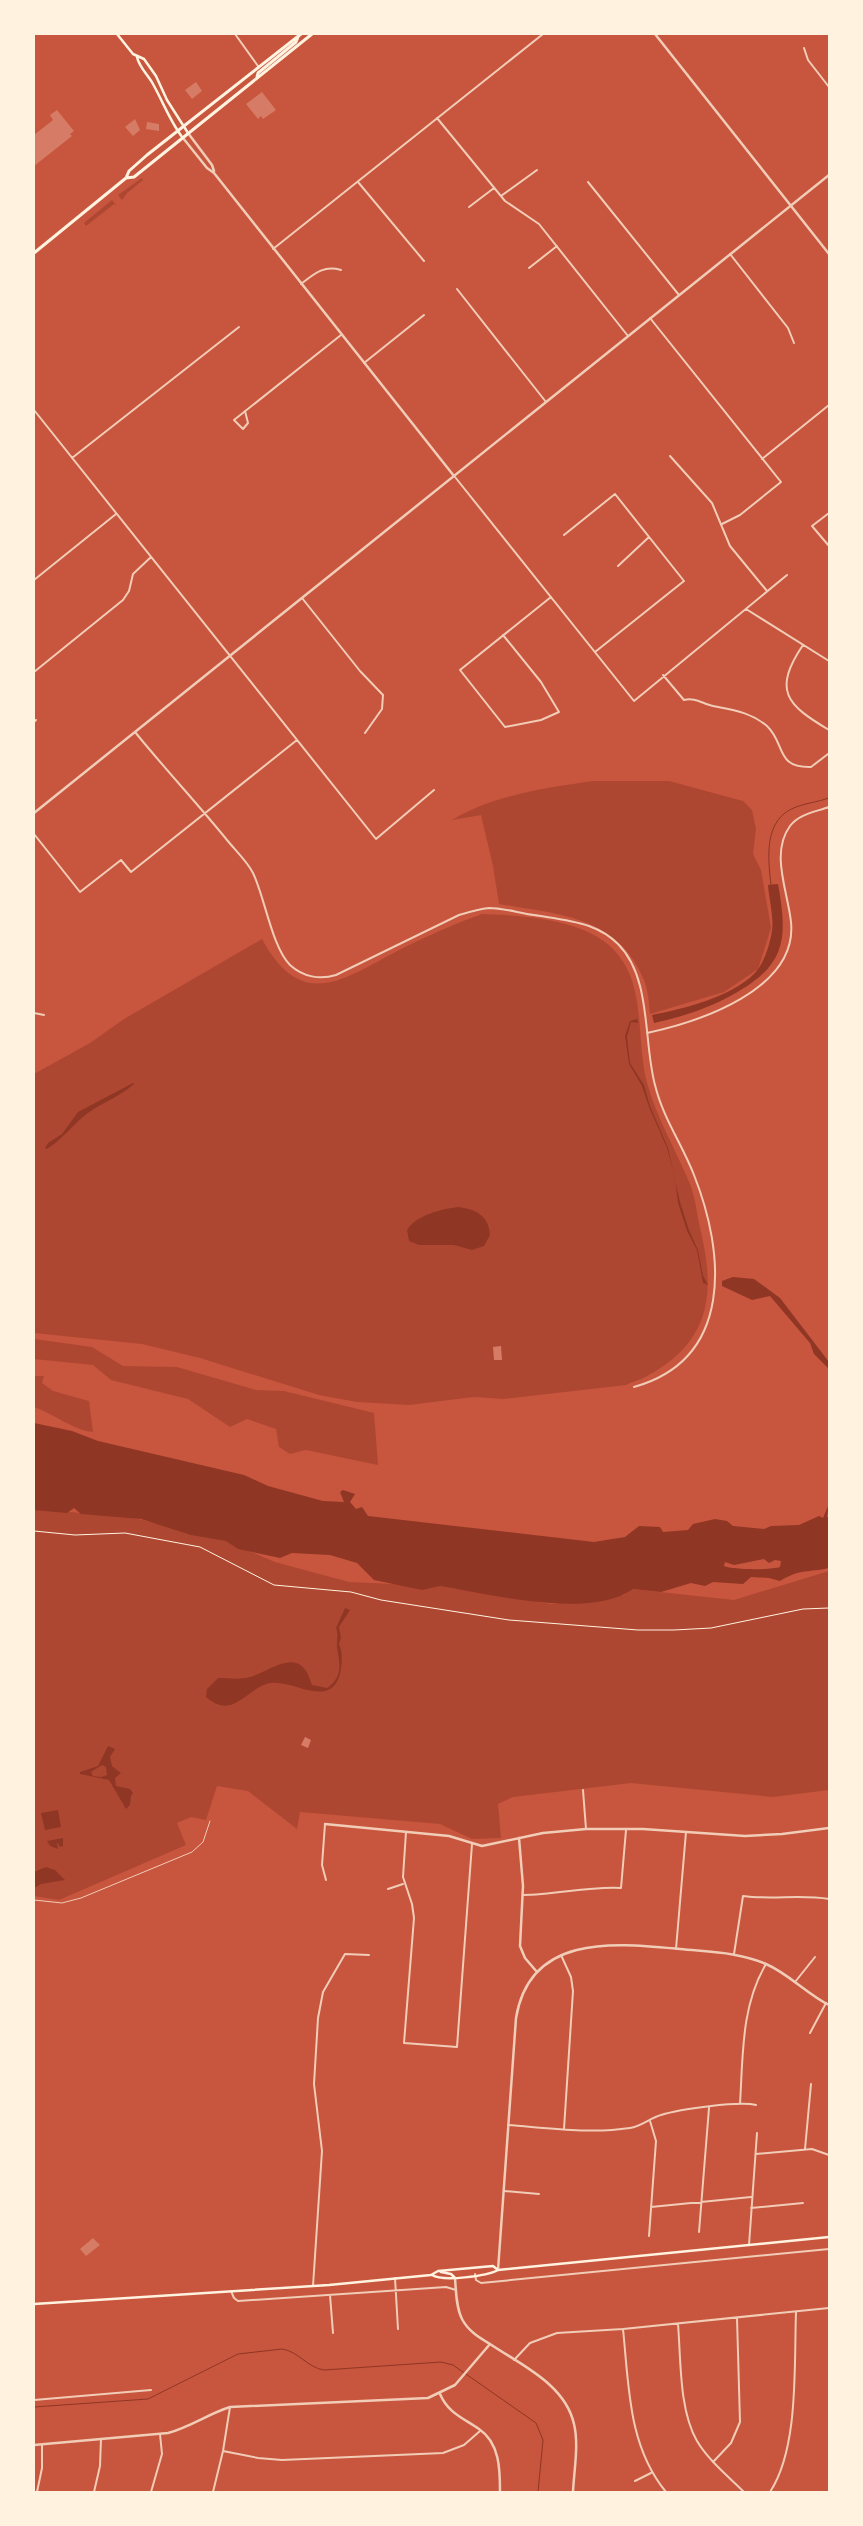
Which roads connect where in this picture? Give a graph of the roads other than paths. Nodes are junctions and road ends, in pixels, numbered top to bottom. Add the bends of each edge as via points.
1 (117, 34) edge
2 (235, 34) edge
3 (312, 34) edge
4 (543, 34) edge
5 (655, 34) edge
6 (300, 35) edge
7 (804, 48) dead end
8 (137, 57) junction
9 (259, 67) junction
10 (257, 78) junction
11 (829, 87) edge
12 (437, 118) junction
13 (184, 126) junction
14 (178, 131) junction
15 (188, 133) junction
16 (182, 137) junction
17 (537, 170) dead end
18 (214, 172) junction
19 (829, 174) edge
20 (126, 178) junction
21 (358, 182) junction
22 (588, 182) dead end
23 (494, 188) junction
24 (501, 196) junction
25 (790, 206) junction
26 (469, 207) dead end
27 (557, 246) junction
28 (273, 249) junction
29 (34, 253) edge
30 (730, 254) junction
31 (829, 254) edge
32 (424, 261) dead end
33 (529, 268) dead end
34 (340, 270) dead end
35 (301, 284) junction
36 (456, 289) dead end
37 (679, 295) junction
38 (424, 315) dead end
39 (650, 318) junction
40 (240, 327) dead end
41 (341, 335) junction
42 (628, 336) junction
43 (794, 343) dead end
44 (364, 363) junction
45 (546, 402) junction
46 (829, 404) edge
47 (34, 411) edge
48 (245, 411) junction
49 (670, 456) dead end
50 (72, 458) junction
51 (762, 459) junction
52 (454, 476) junction
53 (829, 513) edge
54 (116, 514) junction
55 (722, 524) junction
56 (564, 535) dead end
57 (649, 537) junction
58 (829, 546) edge
59 (151, 557) junction
60 (618, 566) dead end
61 (787, 575) dead end
62 (34, 580) edge
63 (767, 592) junction
64 (551, 597) junction
65 (302, 598) junction
66 (746, 609) junction
67 (503, 635) junction
68 (803, 645) junction
69 (595, 652) junction
70 (230, 656) junction
71 (829, 661) edge
72 (34, 672) edge
73 (663, 675) junction
74 (829, 730) edge
75 (135, 732) junction
76 (365, 732) dead end
77 (297, 740) junction
78 (828, 754) dead end
79 (434, 790) dead end
80 (829, 807) edge
81 (34, 813) edge
82 (205, 813) junction
83 (34, 834) edge
84 (34, 1013) edge
85 (44, 1015) dead end
86 (647, 1033) junction
87 (634, 1387) dead end
88 (583, 1790) dead end
89 (210, 1821) dead end
90 (325, 1824) joint
91 (626, 1828) junction
92 (829, 1828) edge
93 (586, 1829) junction
94 (406, 1831) junction
95 (686, 1832) junction
96 (519, 1838) junction
97 (472, 1844) junction
98 (326, 1880) dead end
99 (403, 1884) junction
100 (388, 1889) dead end
101 (523, 1895) junction
102 (829, 1899) edge
103 (34, 1900) edge
104 (676, 1949) junction
105 (734, 1954) junction
106 (369, 1955) dead end
107 (561, 1955) junction
108 (815, 1957) dead end
109 (766, 1964) junction
110 (537, 1972) junction
111 (795, 1982) junction
112 (826, 2004) junction
113 (829, 2005) edge
114 (810, 2033) dead end
115 (811, 2084) dead end
116 (740, 2104) junction
117 (756, 2105) dead end
118 (709, 2108) junction
119 (650, 2121) junction
120 (508, 2125) junction
121 (564, 2129) junction
122 (757, 2133) dead end
123 (805, 2149) junction
124 (756, 2154) junction
125 (829, 2155) edge
126 (504, 2191) junction
127 (539, 2194) dead end
128 (752, 2197) junction
129 (702, 2202) junction
130 (803, 2203) dead end
131 (651, 2207) junction
132 (751, 2208) junction
133 (700, 2232) dead end
134 (649, 2236) dead end
135 (829, 2237) edge
136 (749, 2244) junction
137 (829, 2249) edge
138 (498, 2270) junction
139 (440, 2271) junction
140 (475, 2274) junction
141 (432, 2275) junction
142 (395, 2278) junction
143 (455, 2278) junction
144 (313, 2286) junction
145 (396, 2290) junction
146 (456, 2290) junction
147 (231, 2291) junction
148 (330, 2295) junction
149 (34, 2304) edge
150 (829, 2308) edge
151 (796, 2312) junction
152 (737, 2318) junction
153 (678, 2324) junction
154 (398, 2329) dead end
155 (623, 2330) junction
156 (332, 2333) dead end
157 (490, 2344) junction
158 (514, 2360) junction
159 (151, 2390) dead end
160 (440, 2394) junction
161 (34, 2400) edge
162 (230, 2407) junction
163 (481, 2430) junction
164 (160, 2434) junction
165 (101, 2439) junction
166 (42, 2444) junction
167 (34, 2445) edge
168 (223, 2451) junction
169 (713, 2462) junction
170 (652, 2473) junction
171 (635, 2481) dead end
172 (36, 2492) edge
173 (94, 2492) edge
174 (151, 2492) edge
175 (213, 2492) edge
176 (500, 2492) edge
177 (573, 2492) edge
178 (666, 2492) edge
179 (744, 2492) edge
180 (770, 2492) edge

1 - 8 main road
2 - 9 street
3 - 10 main road
4 - 12 street
5 - 25 street
6 - 9 main road
6 - 10 main road via 296,42 258,73
7 - 11 street via 808,60
8 - 13 main road via 144,59 156,76
8 - 14 main road
9 - 13 main road
10 - 15 main road
12 - 21 street
12 - 23 street
13 - 14 main road
13 - 15 main road
14 - 16 main road
14 - 20 main road via 129,170
15 - 16 main road
15 - 18 street
16 - 18 street
16 - 20 main road via 134,177
17 - 24 street
18 - 28 street
19 - 25 street
20 - 29 main road
21 - 28 street
21 - 32 street
22 - 37 street
23 - 24 street
23 - 26 street
24 - 27 street via 510,206 536,222
25 - 30 street
25 - 31 street
27 - 33 street
27 - 42 street
28 - 35 street
30 - 37 street
30 - 43 street via 788,328
34 - 35 street via 321,270
35 - 41 street
36 - 45 street
37 - 39 street
38 - 44 street
39 - 42 street
39 - 51 street
40 - 50 street
41 - 44 street
41 - 48 street
42 - 45 street
44 - 52 street
45 - 52 street
46 - 51 street
47 - 50 street
48 - 48 street via 248,423 243,429 234,420
49 - 55 street via 707,496
50 - 54 street
51 - 55 street via 781,482 740,515
52 - 64 street
52 - 65 street
53 - 58 street via 812,526
54 - 59 street
54 - 62 street
55 - 63 street via 730,546
56 - 57 street via 615,494
57 - 60 street
57 - 69 street via 684,581
59 - 70 street
59 - 72 street via 133,574 123,600
61 - 63 street
63 - 66 street
64 - 67 street
64 - 69 street
65 - 70 street
65 - 76 street via 383,695 382,709
66 - 68 street
66 - 73 street
67 - 67 street via 460,670 505,727 541,720 559,712 541,682
68 - 71 street
68 - 74 street via 789,668 786,678 788,692 798,710
69 - 73 street via 634,701
70 - 75 street
70 - 77 street
73 - 78 street via 684,700 690,698 713,706 734,708 765,725 775,736 782,756 789,762 811,767
75 - 81 street
75 - 82 street
77 - 79 street via 376,839
77 - 82 street
80 - 86 street via 794,820 784,835 780,854 791,928 786,950 775,971 755,992 735,1003 672,1028
82 - 83 street via 131,872 121,860 80,892
82 - 86 street via 253,872 280,950 288,964 302,973 317,978 331,976 459,915 480,909 509,910 583,924 618,944 638,979
84 - 85 street
86 - 87 street via 652,1074 661,1104 701,1193 717,1280 711,1314 692,1349 663,1376
88 - 93 street
89 - 103 lane via 203,1842 192,1852 82,1898 62,1903
90 - 94 street
90 - 98 street via 322,1865
91 - 93 street
91 - 95 street
91 - 101 street via 621,1888
92 - 95 street via 756,1836
93 - 96 street
94 - 97 street via 449,1836
94 - 99 street
95 - 104 street
96 - 97 street via 487,1845
96 - 101 street
97 - 99 street via 456,2047 404,2043 414,1918
99 - 100 street
101 - 110 street via 520,1946
102 - 105 street via 743,1896
104 - 105 street
104 - 107 street via 604,1945
105 - 109 street
106 - 144 street via 345,1954 323,1992 318,2018 314,2084 322,2151
107 - 110 street
107 - 121 street via 571,1977 573,1991
108 - 111 street
109 - 111 street
109 - 116 street via 756,1982 747,2013
110 - 120 street via 526,1986 517,2010
111 - 112 street
112 - 113 street
112 - 114 street
115 - 123 street
116 - 117 street
116 - 118 street
118 - 119 street via 665,2114
118 - 129 street
119 - 121 street via 616,2130
119 - 131 street via 656,2141
120 - 121 street
120 - 126 street
122 - 124 street
123 - 124 street
123 - 125 street via 816,2149
124 - 128 street
126 - 127 street
126 - 138 street
128 - 129 street
128 - 132 street
129 - 131 street
129 - 133 street
130 - 132 street
131 - 134 street
132 - 136 street
135 - 136 main road
136 - 138 main road
137 - 140 street via 481,2283
138 - 139 main road via 493,2266
138 - 140 main road
139 - 141 main road
139 - 143 main road
140 - 143 main road
141 - 142 main road
141 - 143 main road via 437,2279
142 - 144 main road
142 - 145 street
143 - 146 street
144 - 147 main road
145 - 146 street via 446,2287
145 - 148 street
145 - 154 street
146 - 157 street via 462,2320
147 - 148 street via 238,2301
147 - 149 main road
148 - 156 street
150 - 151 street
151 - 152 street
151 - 180 street via 788,2448 782,2471
152 - 153 street
152 - 169 street via 740,2422 731,2443
153 - 155 street
153 - 169 street via 688,2418 697,2441
155 - 158 street via 546,2336 530,2343
155 - 170 street via 634,2424 642,2455
157 - 158 street
157 - 160 street via 467,2373
158 - 177 street via 555,2389 569,2409 576,2439
159 - 161 street
160 - 162 street via 420,2399
160 - 163 street via 452,2412
162 - 164 street via 187,2427
162 - 168 street
163 - 168 street via 464,2445 443,2453 282,2460
163 - 176 street via 498,2457
164 - 165 street
164 - 174 street via 162,2454
165 - 166 street
165 - 173 street via 100,2466
166 - 167 street
166 - 172 street via 42,2468
168 - 175 street
169 - 179 street
170 - 171 street
170 - 178 street

